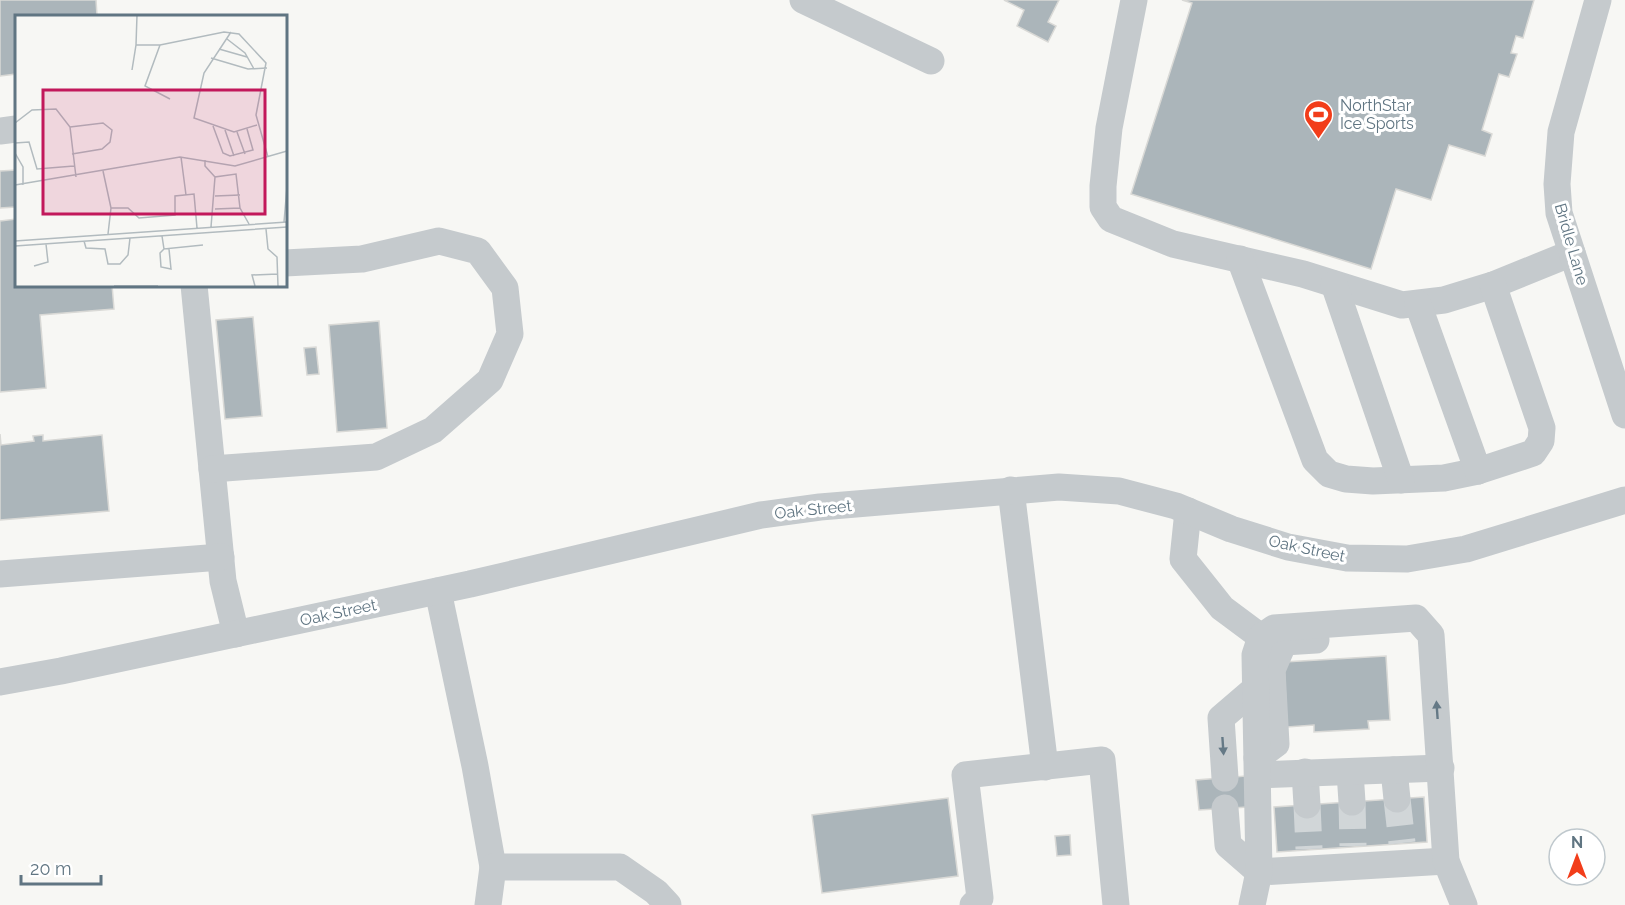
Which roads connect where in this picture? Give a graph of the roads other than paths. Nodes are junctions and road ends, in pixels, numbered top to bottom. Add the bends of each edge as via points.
1 (803, 0) edge
2 (1134, 0) edge
3 (1598, 0) edge
4 (931, 61) dead end
5 (15, 129) edge
6 (0, 131) edge
7 (1572, 253) junction
8 (1240, 259) junction
9 (286, 263) edge
10 (1334, 284) junction
11 (1493, 285) junction
12 (194, 286) edge
13 (1418, 304) junction
14 (1625, 415) edge
15 (212, 469) junction
16 (1478, 471) junction
17 (1401, 480) junction
18 (1011, 490) junction
19 (1625, 500) edge
20 (1188, 511) junction
21 (220, 557) junction
22 (0, 574) edge
23 (438, 591) junction
24 (1416, 618) junction
25 (236, 634) junction
26 (1261, 637) junction
27 (0, 682) edge
28 (1256, 688) junction
29 (1258, 766) junction
30 (1045, 767) junction
31 (1441, 768) junction
32 (1395, 770) junction
33 (1350, 771) junction
34 (1305, 772) junction
35 (1225, 778) dead end
36 (1397, 799) tunnel mouth
37 (1352, 802) tunnel mouth
38 (1307, 805) tunnel mouth
39 (1225, 808) dead end
40 (1446, 861) junction
41 (493, 867) junction
42 (1259, 872) junction
43 (488, 905) edge
44 (669, 905) edge
45 (973, 905) edge
46 (1116, 905) edge
47 (1252, 905) edge
48 (1464, 905) edge

1 - 4 street
2 - 8 street via 1109,128 1103,207 1111,219 1173,244
3 - 7 street, Bridle Lane via 1561,132 1559,213
5 - 6 street
7 - 11 street
7 - 14 street, Bridle Lane
8 - 10 street
8 - 17 street via 1315,460 1329,474 1346,479
9 - 15 street via 362,258 439,241 478,251 505,288 510,334 490,380 433,429 376,457
10 - 13 street via 1402,306
10 - 17 street
11 - 13 street
11 - 16 street via 1542,428 1541,441 1533,453
12 - 15 street
13 - 16 street
15 - 21 street
16 - 17 street via 1444,478
18 - 20 street, Oak Street via 1059,487 1119,491
18 - 23 street, Oak Street via 761,514
18 - 30 street
19 - 20 street, Oak Street via 1466,549 1407,559 1347,558 1288,547
20 - 26 street via 1183,559 1222,608
21 - 22 street
21 - 25 street
23 - 25 street, Oak Street
23 - 41 street
24 - 26 street via 1274,628
24 - 29 street via 1394,636 1284,642 1272,670 1276,744
31 -> 24 street via 1431,635
25 - 27 street, Oak Street
26 - 28 street via 1255,655
28 - 29 street
28 -> 35 street via 1221,718
29 - 34 street
29 - 42 street
30 - 45 street via 964,776 980,898
30 - 46 street via 1102,760
31 - 32 street
31 - 40 street
32 - 33 street
32 - 36 street
33 - 34 street
33 - 37 street
34 - 38 street
39 - 42 street via 1228,846
40 - 42 street via 1403,854 1309,859
40 - 48 street
41 - 43 street
41 - 44 street via 621,867
42 - 47 street

